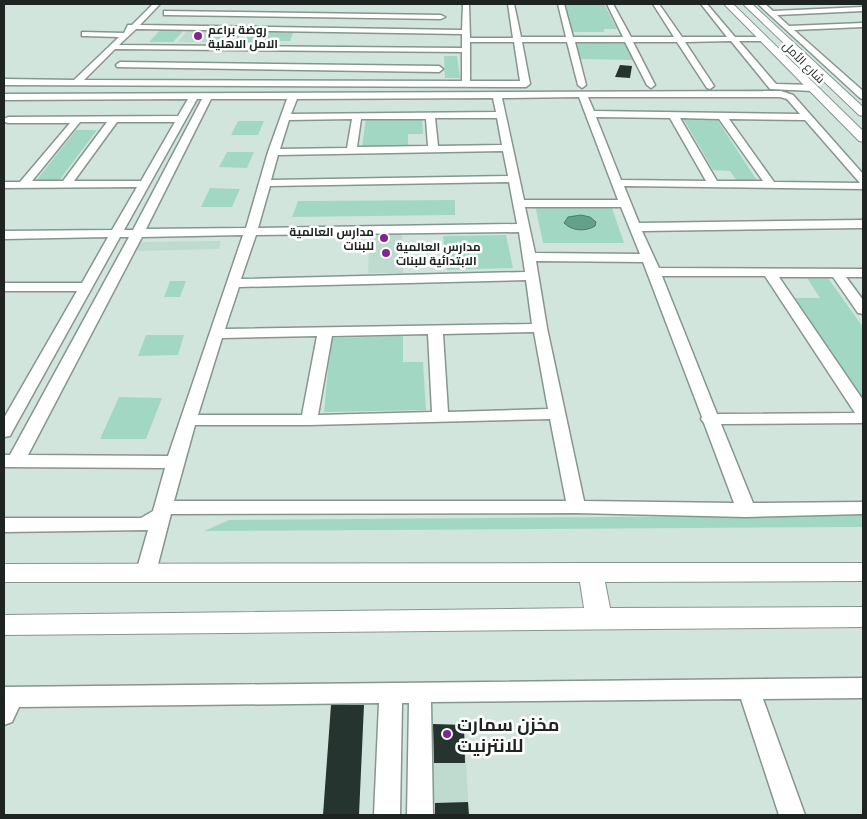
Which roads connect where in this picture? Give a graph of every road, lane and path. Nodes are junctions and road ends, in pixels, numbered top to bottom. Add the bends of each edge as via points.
1 (157, 4) edge
2 (176, 4) edge
3 (313, 4) edge
4 (466, 4) edge
5 (511, 4) edge
6 (561, 4) edge
7 (610, 4) edge
8 (656, 4) edge
9 (704, 4) edge
10 (728, 4) edge
11 (747, 4) edge
12 (761, 4) edge
13 (801, 4) edge
14 (845, 4) edge
15 (860, 10) edge
16 (813, 11) junction
17 (167, 13) junction
18 (771, 13) junction
19 (308, 15) junction
20 (131, 27) junction
21 (863, 27) edge
22 (790, 29) junction
23 (441, 31) junction
24 (85, 34) dead end
25 (126, 35) junction
26 (466, 36) junction
27 (145, 37) junction
28 (570, 39) junction
29 (628, 39) junction
30 (679, 39) junction
31 (732, 39) junction
32 (763, 39) junction
33 (518, 40) junction
34 (110, 47) junction
35 (292, 48) junction
36 (440, 50) junction
37 (466, 50) junction
38 (120, 65) junction
39 (439, 69) junction
40 (22, 76) dead end
41 (4, 82) edge
42 (14, 82) junction
43 (276, 82) junction
44 (76, 83) junction
45 (104, 83) junction
46 (439, 83) junction
47 (466, 83) junction
48 (602, 85) dead end
49 (651, 85) junction
50 (710, 86) junction
51 (772, 86) junction
52 (582, 87) junction
53 (811, 87) junction
54 (497, 95) junction
55 (201, 96) junction
56 (292, 96) junction
57 (863, 96) edge
58 (4, 97) edge
59 (31, 97) junction
60 (64, 97) junction
61 (863, 113) edge
62 (590, 114) junction
63 (356, 115) junction
64 (430, 115) junction
65 (501, 115) junction
66 (674, 116) junction
67 (722, 116) junction
68 (284, 117) junction
69 (806, 117) junction
70 (78, 119) junction
71 (114, 119) junction
72 (182, 119) junction
73 (6, 122) edge
74 (858, 127) edge
75 (863, 138) edge
76 (509, 148) junction
77 (433, 149) junction
78 (352, 150) junction
79 (273, 152) junction
80 (514, 179) junction
81 (863, 180) edge
82 (264, 183) junction
83 (619, 183) junction
84 (145, 184) junction
85 (4, 185) edge
86 (24, 185) junction
87 (66, 185) junction
88 (714, 185) junction
89 (772, 186) junction
90 (863, 186) edge
91 (518, 203) junction
92 (625, 204) junction
93 (523, 224) junction
94 (863, 224) edge
95 (4, 227) edge
96 (252, 229) junction
97 (137, 230) junction
98 (118, 231) junction
99 (638, 232) junction
100 (863, 232) edge
101 (4, 235) edge
102 (529, 257) junction
103 (647, 258) junction
104 (654, 272) junction
105 (769, 272) junction
106 (837, 273) junction
107 (863, 273) edge
108 (532, 276) junction
109 (234, 283) junction
110 (4, 287) edge
111 (86, 287) junction
112 (863, 310) edge
113 (540, 328) junction
114 (435, 330) junction
115 (324, 333) junction
116 (216, 334) junction
117 (863, 412) edge
118 (557, 414) junction
119 (440, 417) junction
120 (863, 418) edge
121 (710, 419) junction
122 (190, 420) junction
123 (309, 420) junction
124 (6, 425) edge
125 (10, 461) edge
126 (175, 462) junction
127 (576, 507) junction
128 (863, 508) edge
129 (746, 510) junction
130 (163, 511) junction
131 (4, 525) edge
132 (146, 572) junction
133 (592, 572) junction
134 (863, 572) edge
135 (4, 573) edge
136 (863, 617) edge
137 (599, 618) junction
138 (4, 625) edge
139 (863, 688) edge
140 (749, 690) junction
141 (391, 693) junction
142 (420, 693) junction
143 (6, 703) edge
144 (387, 815) edge
145 (420, 815) edge
146 (792, 815) edge

1 - 20 street
2 - 17 street
3 - 19 street
4 - 26 street
5 - 33 street
6 - 28 street
7 - 29 street
8 - 30 street
9 - 31 street
10 - 32 main road, شارع الأمل
11 - 61 main road, شارع الأمل
12 - 18 street
13 - 16 street
14 - 15 street
15 - 16 street
16 - 18 street
17 - 19 street
17 - 27 street
18 - 22 street
19 - 23 street via 441,13
19 - 35 street
20 - 25 street
20 - 27 street
21 - 22 street
22 - 57 street
23 - 26 street
23 - 35 street
23 - 36 street
24 - 25 street
25 - 34 street
26 - 33 street
26 - 37 street
27 - 34 street
27 - 35 street
27 - 35 street
27 - 38 street
28 - 29 street
28 - 33 street
28 - 52 street
29 - 30 street
29 - 49 street
30 - 31 street
30 - 50 street
31 - 32 street
31 - 51 street
32 - 53 main road, شارع الأمل
33 - 47 street via 530,84
34 - 44 street
35 - 36 street
35 - 38 street
35 - 39 street
35 - 43 street
36 - 37 street
36 - 39 street
37 - 47 street
38 - 45 street
39 - 46 street
40 - 42 street
41 - 42 street
42 - 44 street
43 - 45 street
43 - 46 street
44 - 45 street
44 - 60 street
46 - 47 street
48 - 49 street
49 - 50 street
50 - 51 street
51 - 53 street
52 - 54 street
52 - 62 street
52 - 69 street via 781,94 790,97
53 - 74 main road, شارع الأمل
54 - 56 street
54 - 65 street
55 - 56 street
55 - 60 street
55 - 72 street
55 - 97 street via 185,144
56 - 68 street
58 - 59 street
59 - 60 street
59 - 73 street
62 - 66 street
62 - 83 street
63 - 64 street
63 - 68 street
63 - 78 street
64 - 65 street
64 - 77 street
65 - 76 street
66 - 67 street
66 - 88 street
67 - 69 street
67 - 89 street
68 - 79 street
69 - 81 street
70 - 71 street
70 - 73 street
70 - 86 street
71 - 72 street
71 - 87 street
72 - 84 street
74 - 75 main road, شارع الأمل
76 - 77 street
76 - 80 street
77 - 78 street
78 - 79 street
79 - 82 street
80 - 82 street
80 - 91 street
82 - 96 street
83 - 88 street
83 - 92 street
84 - 87 street
84 - 98 street
85 - 86 street
86 - 87 street
88 - 89 street
89 - 90 street
91 - 92 street
91 - 93 street
92 - 99 street
93 - 96 street
93 - 102 street
94 - 99 street
95 - 98 street
96 - 97 street
96 - 109 street
97 - 98 street
97 - 125 street
98 - 101 street
98 - 111 street
99 - 100 street
99 - 103 street
102 - 103 street
102 - 108 street
103 - 104 street
104 - 105 street
104 - 121 street
105 - 106 street
105 - 117 street
106 - 107 street
106 - 112 street
108 - 109 street
108 - 113 street
109 - 116 street
110 - 111 street
111 - 124 street
113 - 114 street
113 - 118 street
114 - 115 street
114 - 119 street
115 - 116 street
115 - 123 street
116 - 122 street
118 - 119 street
118 - 127 street
119 - 123 street
120 - 121 street
121 - 129 street
122 - 123 street
122 - 126 street
125 - 126 street
126 - 130 street
127 - 129 street
127 - 130 street
128 - 129 street
130 - 131 street via 157,519 143,525
130 - 132 street
132 - 133 main road
132 - 135 main road
133 - 134 main road
133 - 137 main road
136 - 137 main road
137 - 138 main road
139 - 140 street
140 - 142 street
140 - 146 street
141 - 142 street
141 - 143 street
141 - 144 street
142 - 145 street

